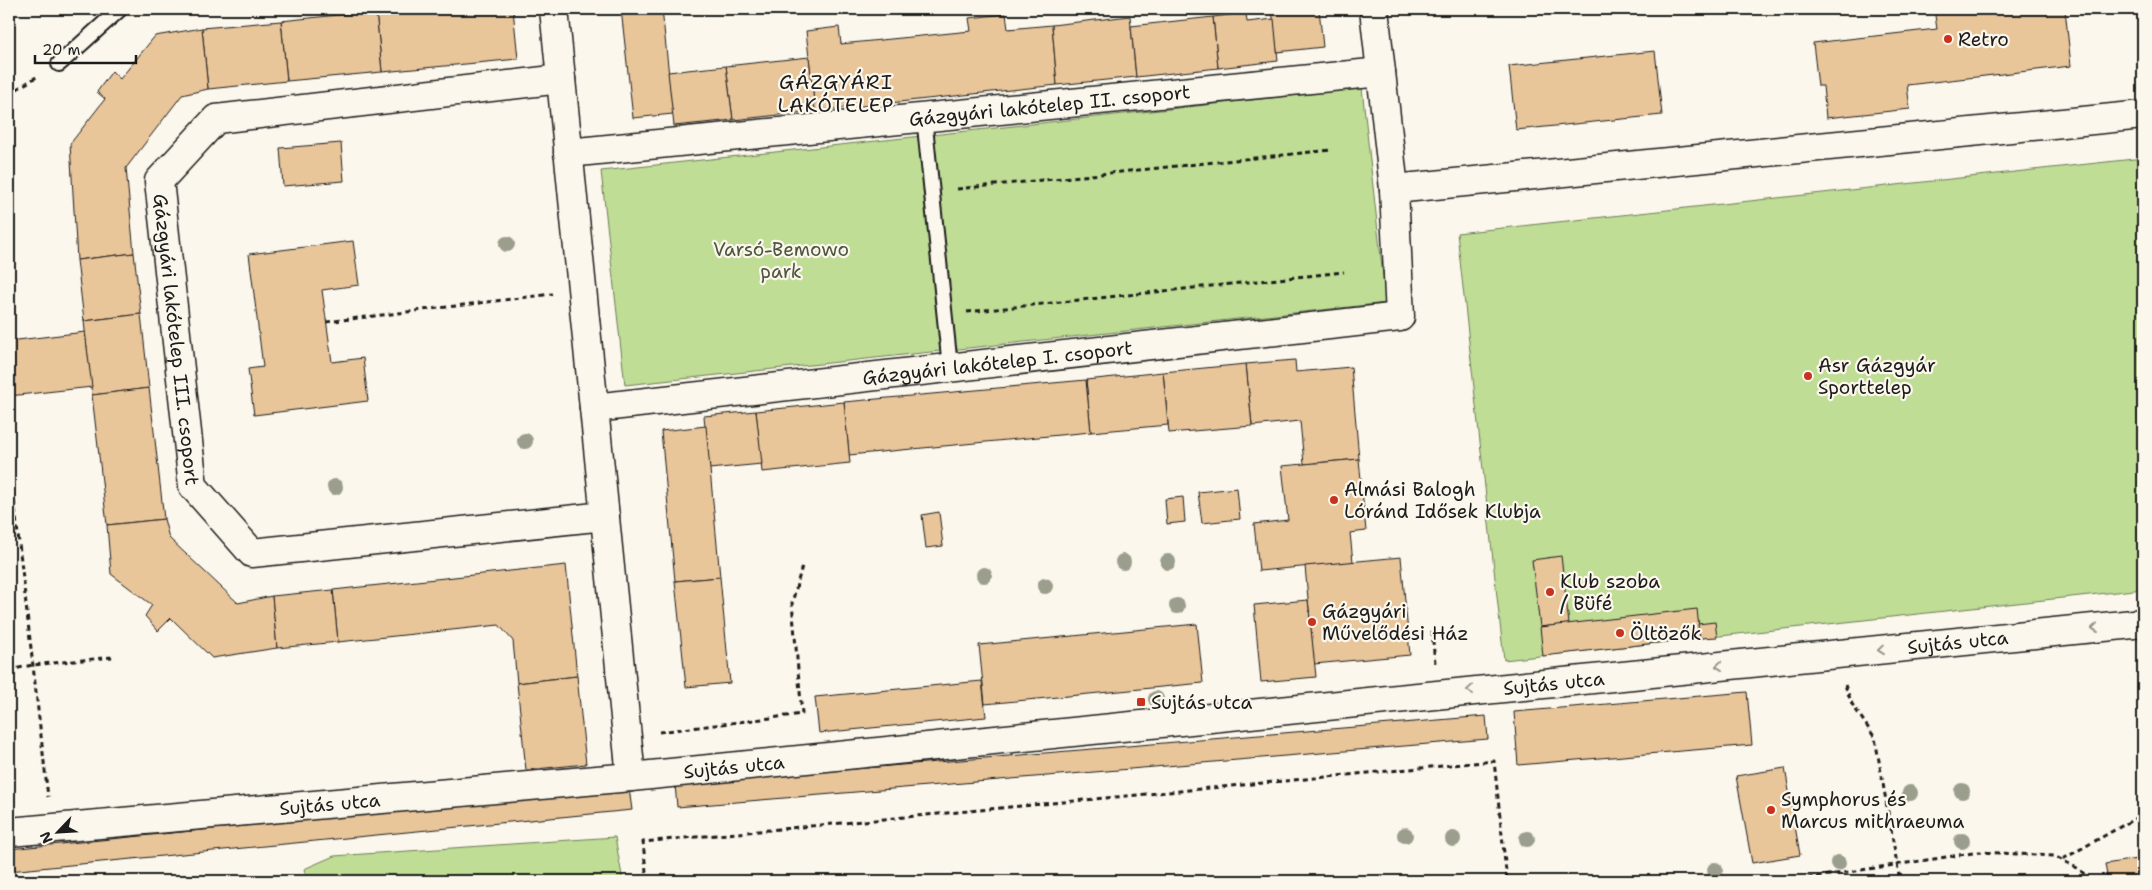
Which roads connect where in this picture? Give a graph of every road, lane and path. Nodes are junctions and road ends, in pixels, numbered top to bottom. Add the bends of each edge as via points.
1 (120, 9) edge
2 (554, 9) edge
3 (1374, 9) edge
4 (59, 64) joint
5 (1381, 72) junction
6 (561, 79) junction
7 (9, 94) edge
8 (2143, 115) edge
9 (924, 118) junction
10 (1331, 150) dead end
11 (568, 153) junction
12 (1394, 189) junction
13 (931, 191) junction
14 (1344, 272) dead end
15 (582, 290) junction
16 (944, 314) junction
17 (326, 322) dead end
18 (950, 367) junction
19 (594, 408) junction
20 (9, 456) edge
21 (605, 516) junction
22 (802, 566) dead end
23 (2143, 623) edge
24 (113, 657) dead end
25 (33, 665) junction
26 (9, 670) edge
27 (1842, 678) dead end
28 (626, 735) junction
29 (631, 777) junction
30 (2143, 814) edge
31 (51, 828) junction
32 (9, 832) edge
33 (2062, 859) junction
34 (1897, 865) junction
35 (647, 881) edge
36 (1506, 881) edge
37 (1790, 881) edge
38 (1900, 881) edge
39 (2091, 881) edge

1 - 4 lane
2 - 6 street
3 - 5 street
4 - 7 path
5 - 9 street, Gázgyári lakótelep II. csoport
5 - 12 street
6 - 11 street
6 - 21 street, Gázgyári lakótelep III. csoport via 216,119 160,180 193,486 252,553
8 - 12 street
9 - 11 street, Gázgyári lakótelep II. csoport
9 - 13 lane
10 - 13 path
11 - 15 street
12 - 18 street, Gázgyári lakótelep I. csoport via 1400,317
13 - 16 lane
14 - 16 path
15 - 17 path
15 - 19 street
16 - 18 lane
18 - 19 street, Gázgyári lakótelep I. csoport
19 - 21 street
20 - 25 path
21 - 28 street
22 - 28 path via 792,603 802,714
23 -> 29 street, Sujtás utca
24 - 25 path
25 - 26 path
25 - 31 path
27 - 34 path via 1852,704 1874,738
28 - 29 street
29 - 31 street, Sujtás utca
30 - 33 path
31 - 32 street, Sujtás utca
33 - 34 path via 2044,854 1979,852
33 - 39 path
34 - 37 path
34 - 38 path
35 - 36 path via 642,842 1494,761

